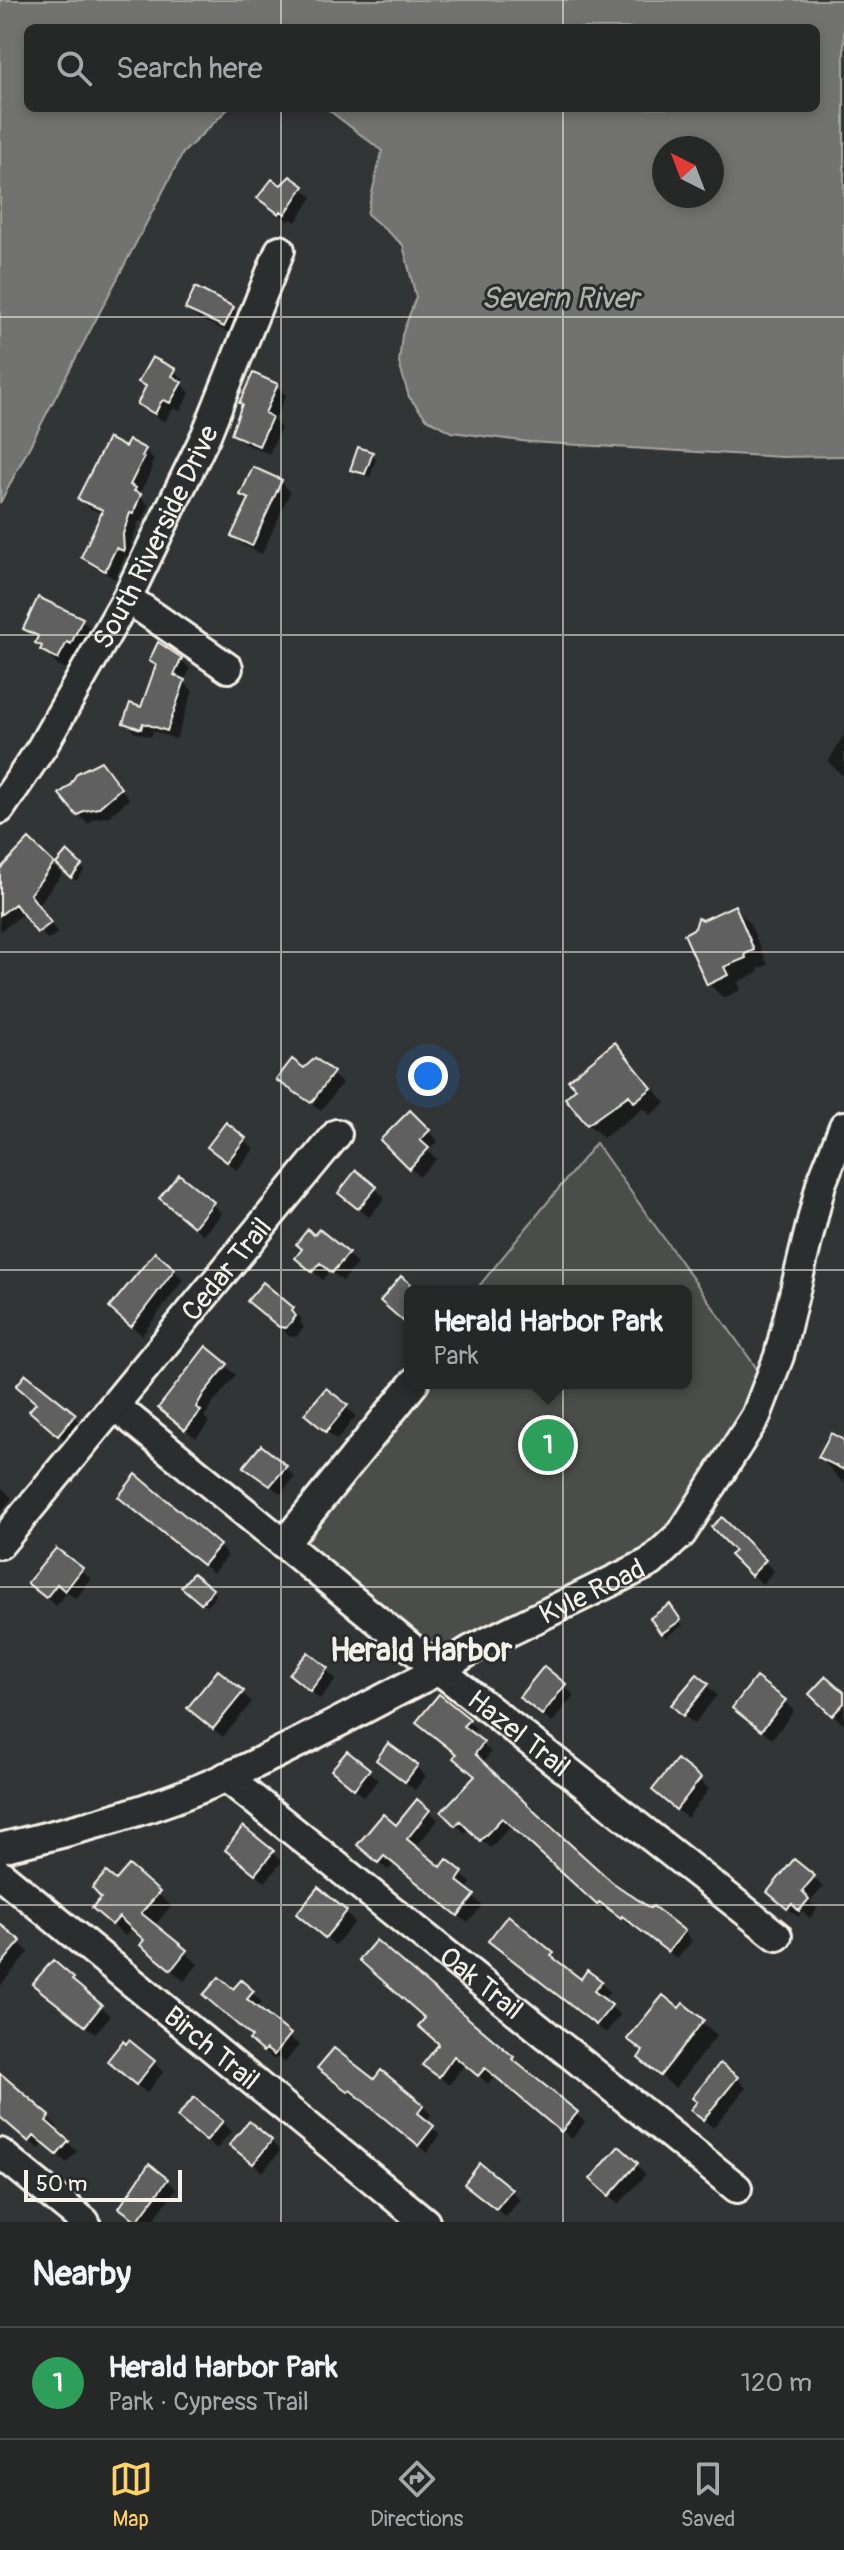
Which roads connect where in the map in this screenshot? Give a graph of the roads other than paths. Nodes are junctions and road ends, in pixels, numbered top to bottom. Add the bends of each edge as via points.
1 (280, 250) dead end
2 (127, 598) junction
3 (228, 668) dead end
4 (0, 809) edge
5 (844, 1126) edge
6 (337, 1134) dead end
7 (409, 1389) edge
8 (115, 1406) junction
9 (0, 1544) edge
10 (284, 1544) junction
11 (439, 1670) junction
12 (226, 1777) junction
13 (0, 1848) edge
14 (0, 1874) edge
15 (777, 1936) dead end
16 (0, 2153) edge
17 (737, 2188) dead end
18 (85, 2222) edge
19 (425, 2222) edge

1 - 2 street, South Riverside Drive via 206,435
2 - 3 street
2 - 4 street, South Riverside Drive via 42,747
5 - 11 street, Kyle Road via 821,1184 779,1356 756,1416 682,1533 651,1562
6 - 8 street, Cedar Trail
7 - 10 street
8 - 9 street, Cedar Trail
8 - 10 street, Hazel Trail
10 - 11 street, Hazel Trail
11 - 12 street, Kyle Road
11 - 15 street, Hazel Trail
12 - 13 street, Kyle Road via 142,1810
12 - 17 street, Oak Trail
14 - 19 street, Birch Trail
16 - 18 street

